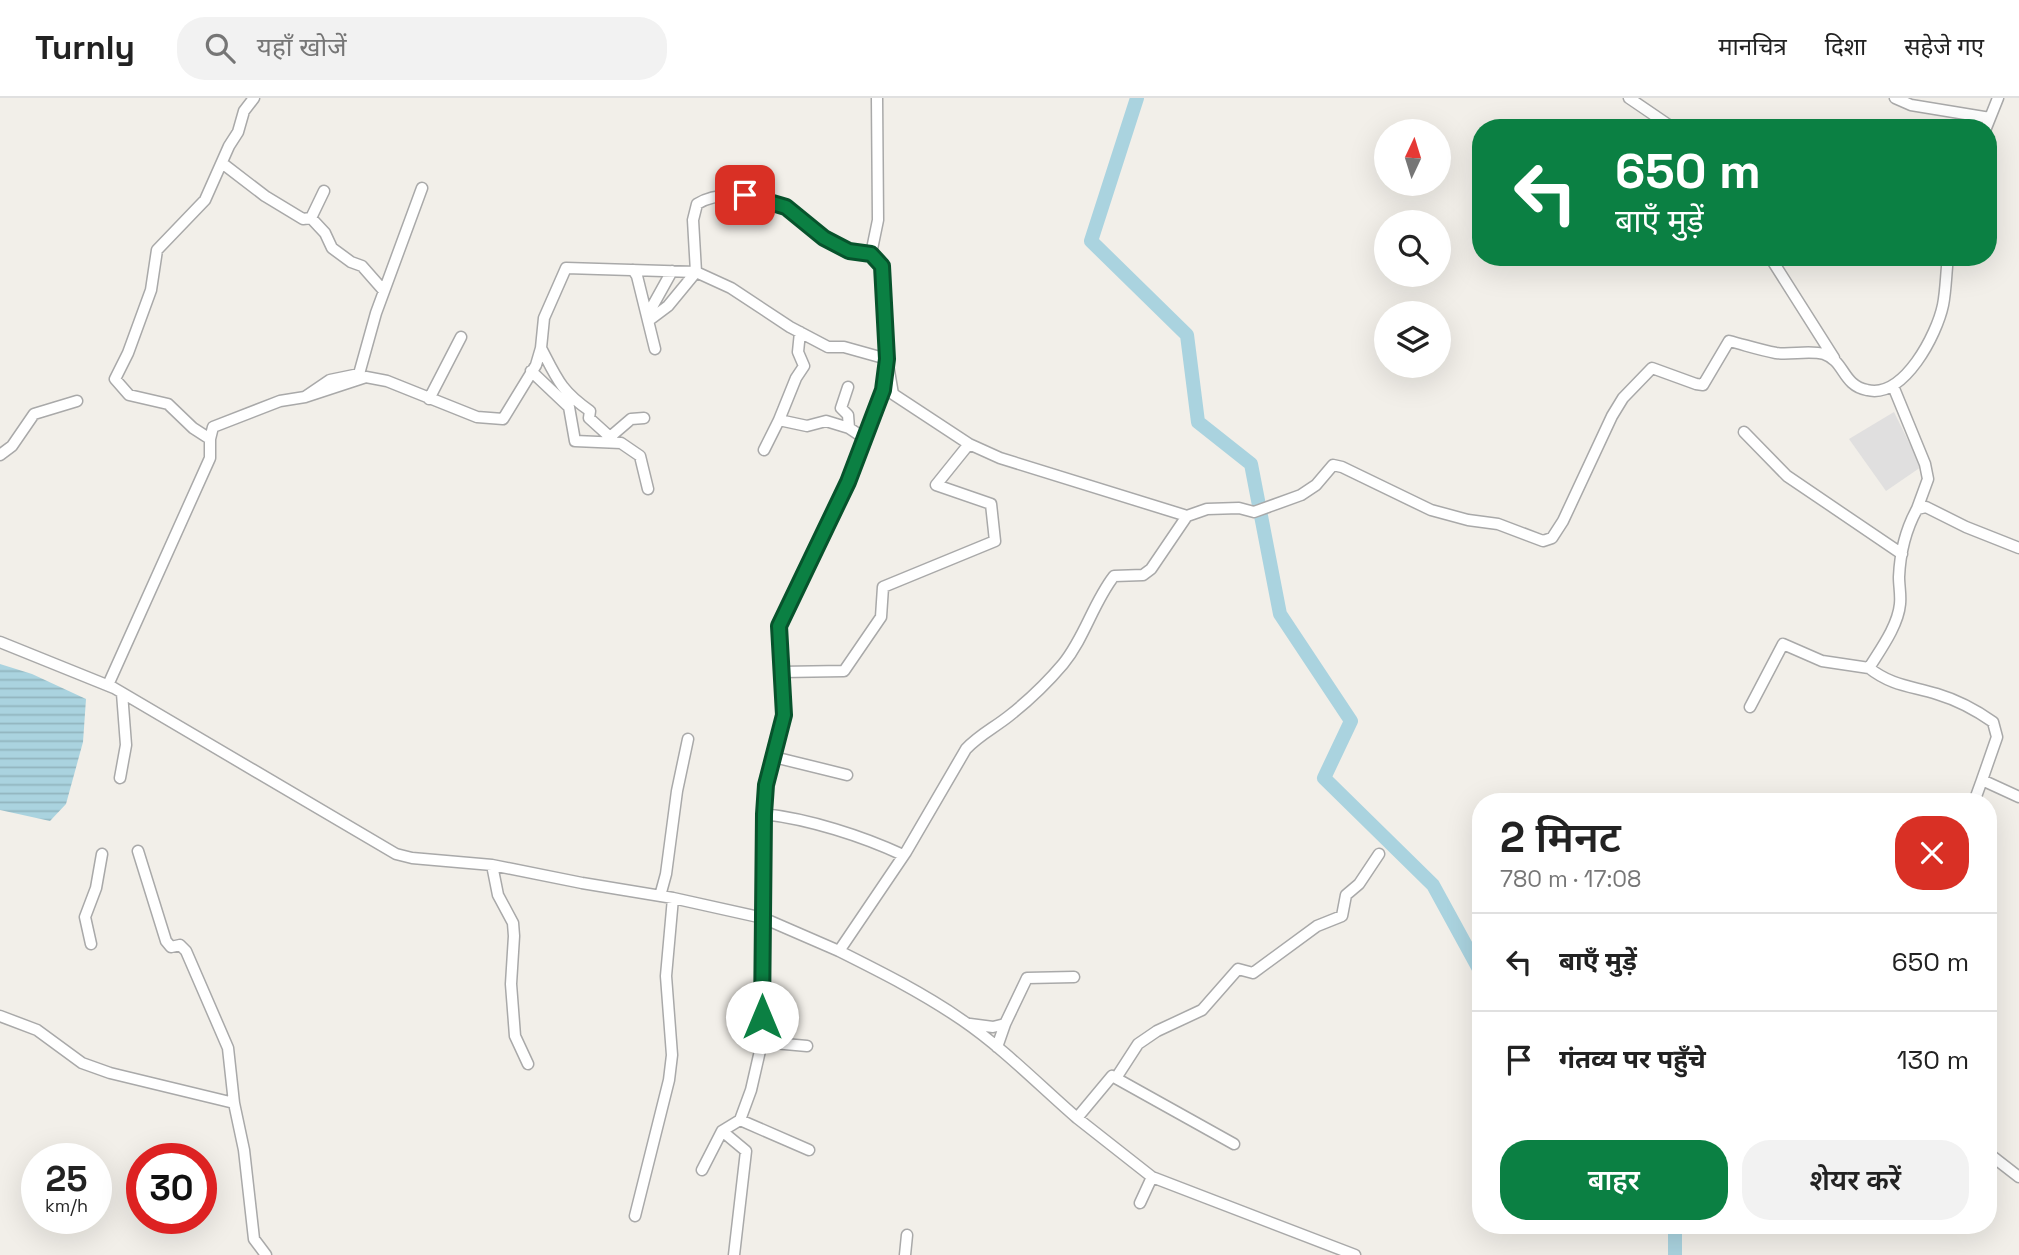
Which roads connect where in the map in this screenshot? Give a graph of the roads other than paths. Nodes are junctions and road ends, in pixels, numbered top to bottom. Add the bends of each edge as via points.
1 (254, 98) edge
2 (877, 98) edge
3 (1629, 98) edge
4 (1895, 98) edge
5 (1998, 98) edge
6 (1660, 119) edge
7 (1971, 119) edge
8 (1990, 119) edge
9 (222, 163) junction
10 (422, 188) dead end
11 (324, 191) dead end
12 (311, 218) junction
13 (871, 254) junction
14 (1776, 266) edge
15 (1947, 266) edge
16 (633, 270) junction
17 (672, 271) junction
18 (696, 272) junction
19 (384, 291) junction
20 (647, 319) junction
21 (800, 332) junction
22 (461, 337) dead end
23 (828, 347) junction
24 (541, 348) junction
25 (655, 349) dead end
26 (887, 359) junction
27 (1836, 360) junction
28 (826, 361) dead end
29 (531, 371) junction
30 (1893, 386) junction
31 (848, 387) dead end
32 (305, 397) junction
33 (429, 399) junction
34 (77, 401) dead end
35 (644, 418) dead end
36 (779, 420) junction
37 (849, 428) junction
38 (1744, 432) dead end
39 (864, 438) junction
40 (210, 439) junction
41 (969, 444) junction
42 (764, 450) dead end
43 (0, 455) edge
44 (648, 489) dead end
45 (1917, 509) junction
46 (1187, 516) junction
47 (2019, 548) edge
48 (1902, 554) junction
49 (0, 642) edge
50 (1869, 668) junction
51 (781, 671) junction
52 (108, 685) junction
53 (122, 693) junction
54 (1750, 707) dead end
55 (688, 739) dead end
56 (775, 757) junction
57 (847, 775) dead end
58 (120, 778) dead end
59 (1982, 780) junction
60 (1977, 793) edge
61 (2019, 797) edge
62 (764, 814) junction
63 (138, 851) dead end
64 (1379, 854) dead end
65 (102, 855) dead end
66 (903, 855) junction
67 (492, 864) junction
68 (660, 896) junction
69 (673, 898) junction
70 (763, 918) junction
71 (91, 944) dead end
72 (839, 951) junction
73 (1074, 977) dead end
74 (0, 1016) edge
75 (967, 1024) junction
76 (1005, 1024) junction
77 (762, 1042) junction
78 (807, 1046) dead end
79 (997, 1046) junction
80 (528, 1064) dead end
81 (1116, 1078) junction
82 (234, 1103) junction
83 (1077, 1118) junction
84 (740, 1120) junction
85 (722, 1131) junction
86 (1234, 1144) dead end
87 (809, 1150) dead end
88 (1997, 1160) edge
89 (702, 1170) dead end
90 (1153, 1177) junction
91 (2019, 1177) edge
92 (1140, 1203) dead end
93 (635, 1216) dead end
94 (907, 1235) dead end
95 (266, 1255) edge
96 (734, 1255) edge
97 (905, 1255) edge
98 (1355, 1255) edge

1 - 9 street
2 - 13 street via 878,220
3 - 6 street
4 - 7 street
5 - 8 street
9 - 12 street via 265,196 303,219
9 - 40 street via 205,200 157,250 151,290 115,379 129,395 168,404
10 - 19 street
11 - 12 street
12 - 19 street via 332,248 362,266
13 - 18 street via 849,251 824,238 786,207 745,195 708,197 697,204 693,220
13 - 26 street via 882,266
14 - 27 street
15 - 30 street via 1937,323 1923,354
16 - 17 street
16 - 20 street
16 - 24 street via 566,268 544,318
17 - 18 street
17 - 20 street
18 - 20 street via 668,306
18 - 21 street via 732,288
19 - 32 street via 359,374 330,380
20 - 25 street
21 - 23 street
21 - 36 street via 798,352 804,366
22 - 33 street
23 - 26 street
23 - 28 street
24 - 29 street
24 - 35 street via 559,384 590,411 589,418 610,437 631,419
26 - 39 street via 883,390
26 - 41 street via 893,394
27 - 30 street via 1849,381 1869,391
27 - 46 street via 1822,354 1776,353 1729,341 1703,385 1652,368 1612,415 1563,521 1552,537 1543,541 1498,524 1431,510 1333,465 1301,495 1254,512 1207,509
29 - 33 street via 503,419 477,417
29 - 44 street via 569,407 575,441 621,443 640,456
30 - 45 street via 1928,479
31 - 37 street via 841,408 848,415
32 - 33 street via 366,377
32 - 40 street via 280,401 213,427
34 - 43 street via 34,414
36 - 37 street via 807,426 826,421
36 - 42 street
37 - 39 street
38 - 48 street via 1787,476
39 - 51 street via 848,482 779,626
40 - 52 street via 210,458
41 - 46 street via 1000,458
41 - 51 street via 936,485 992,504 995,541 883,587 881,617 845,671
45 - 47 street via 1926,508
45 - 48 street
46 - 66 street via 1151,569 1143,575 1114,576 1064,662 1035,694 966,749
48 - 50 street via 1900,606
49 - 52 street
50 - 54 street via 1822,661 1783,644
50 - 59 street via 1894,684 1939,695 1993,722 1997,737
51 - 56 street via 784,715
52 - 53 street
53 - 58 street via 125,745
53 - 67 street via 396,854
55 - 68 street
56 - 57 street
56 - 62 street via 766,785
59 - 60 street
59 - 61 street
62 - 66 street via 792,817 874,841
62 - 70 street
63 - 82 street via 166,941 186,951 229,1048
64 - 81 street via 1346,895 1342,916 1317,926 1253,973 1238,969 1202,1010 1138,1044
65 - 71 street via 85,917
66 - 72 street
67 - 68 street
67 - 80 street via 498,895 513,923 515,1036
68 - 69 street
69 - 70 street
69 - 93 street via 666,976 669,1080
70 - 72 street
70 - 77 street
72 - 75 street via 914,989
73 - 76 street via 1027,978
74 - 82 street via 37,1030 82,1063
75 - 76 street
75 - 79 street
76 - 79 street
77 - 78 street
77 - 84 street
79 - 83 street
81 - 83 street via 1112,1076
81 - 86 street
82 - 95 street via 254,1239
83 - 90 street
84 - 85 street
84 - 87 street
85 - 89 street
85 - 96 street via 746,1151
88 - 91 street
90 - 92 street
90 - 98 street
94 - 97 street

